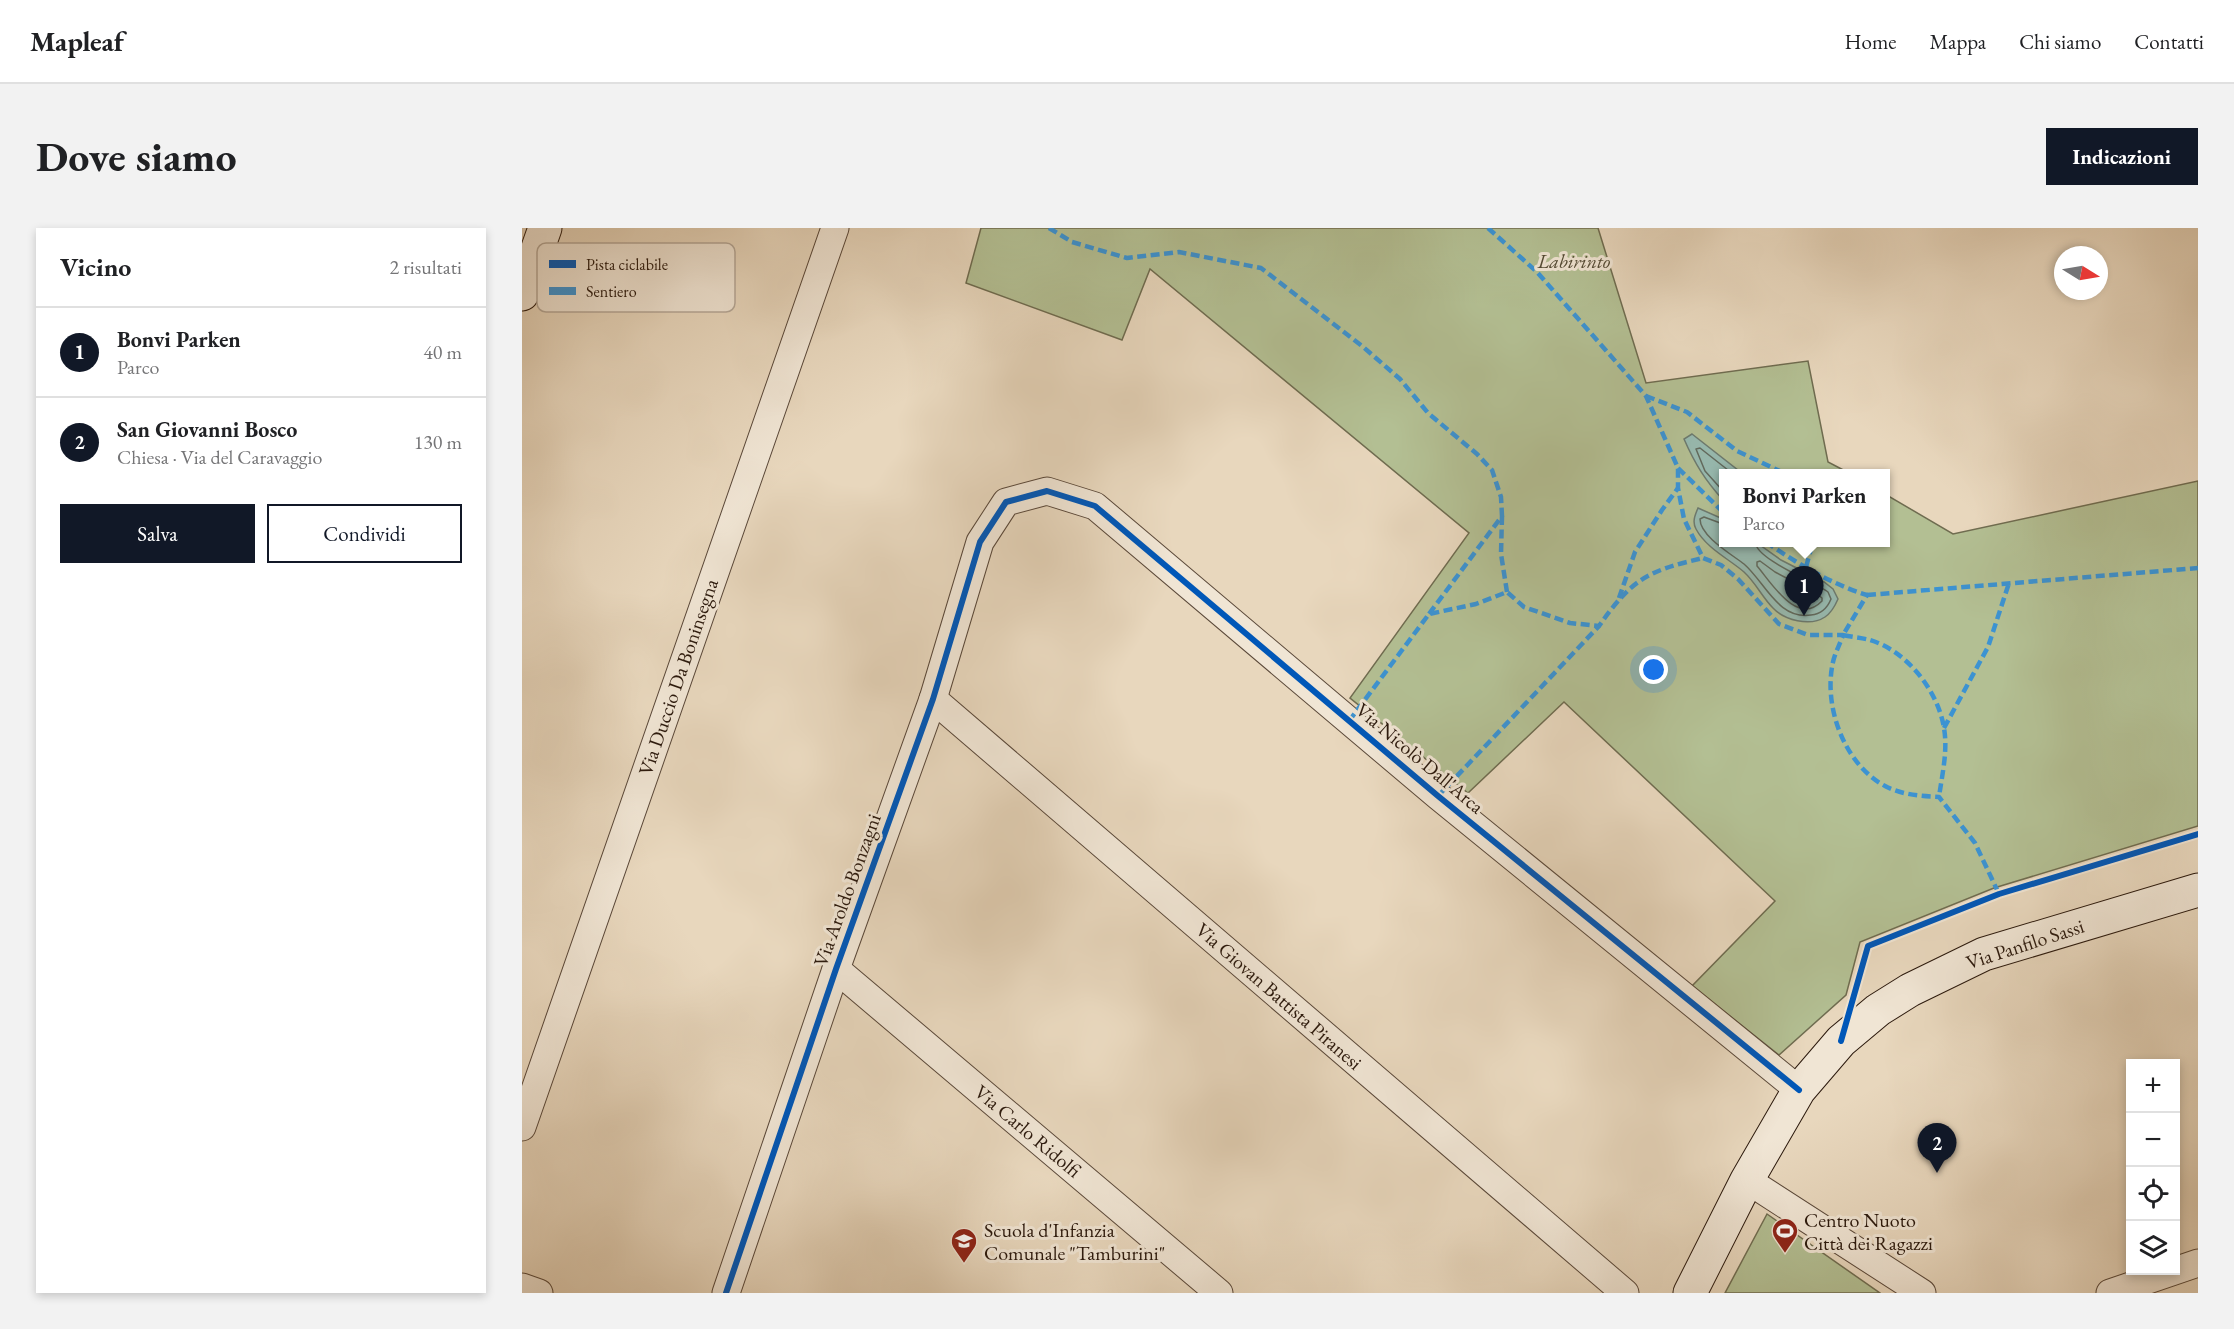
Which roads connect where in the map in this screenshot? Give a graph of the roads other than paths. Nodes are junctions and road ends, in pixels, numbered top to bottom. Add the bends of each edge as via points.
1 (545, 228) edge
2 (834, 228) edge
3 (540, 243) edge
4 (537, 251) edge
5 (522, 294) edge
6 (1006, 502) joint
7 (933, 699) junction
8 (2198, 890) edge
9 (837, 969) junction
10 (1798, 1090) junction
11 (522, 1127) edge
12 (1746, 1180) junction
13 (2198, 1263) edge
14 (522, 1287) edge
15 (539, 1293) edge
16 (726, 1293) edge
17 (1219, 1293) edge
18 (1625, 1293) edge
19 (1690, 1293) edge
20 (1922, 1293) edge
21 (2110, 1293) edge

1 - 3 street
2 - 11 street, Via Duccio Da Boninsegna
4 - 5 street
6 - 7 street, Via Aroldo Bonzagni via 980,542
6 - 10 street, Via Nicolò Dall'Arca via 1047,491 1095,506 1438,796
7 - 9 street, Via Aroldo Bonzagni
7 - 18 street, Via Giovan Battista Piranesi
8 - 10 street, Via Panfilo Sassi via 1984,954 1940,974 1878,1010 1841,1041
9 - 16 street, Via Aroldo Bonzagni
9 - 17 street, Via Carlo Ridolfi
10 - 12 street, Via Panfilo Sassi
12 - 19 street, Via Panfilo Sassi
12 - 20 street
13 - 21 street
14 - 15 street

